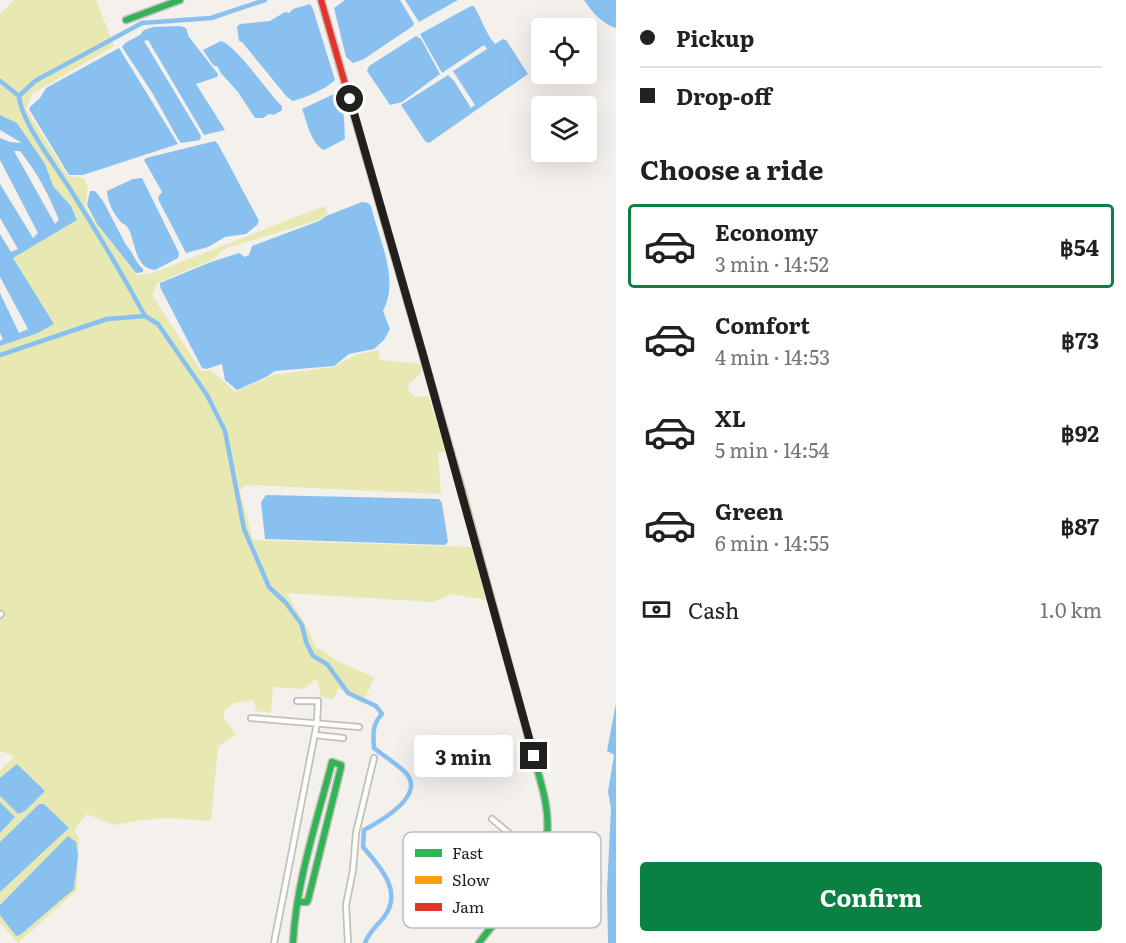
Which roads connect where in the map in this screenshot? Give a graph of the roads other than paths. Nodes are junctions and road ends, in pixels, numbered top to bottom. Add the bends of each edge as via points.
1 (180, 0) edge
2 (321, 0) edge
3 (126, 20) dead end
4 (297, 701) dead end
5 (251, 718) dead end
6 (317, 723) junction
7 (359, 727) dead end
8 (315, 735) junction
9 (343, 738) dead end
10 (374, 758) dead end
11 (492, 819) dead end
12 (509, 832) edge
13 (548, 832) edge
14 (299, 902) junction
15 (492, 928) edge
16 (274, 943) edge
17 (293, 943) edge
18 (348, 943) edge
19 (479, 943) edge

1 - 3 street
2 - 13 street via 525,722 543,794
4 - 6 street via 318,701
5 - 6 street
6 - 7 street
6 - 8 street
8 - 9 street
8 - 16 street
10 - 18 street via 356,833 346,905
11 - 12 street
14 - 14 street via 308,900 341,767 332,762
14 - 17 street
15 - 19 street

